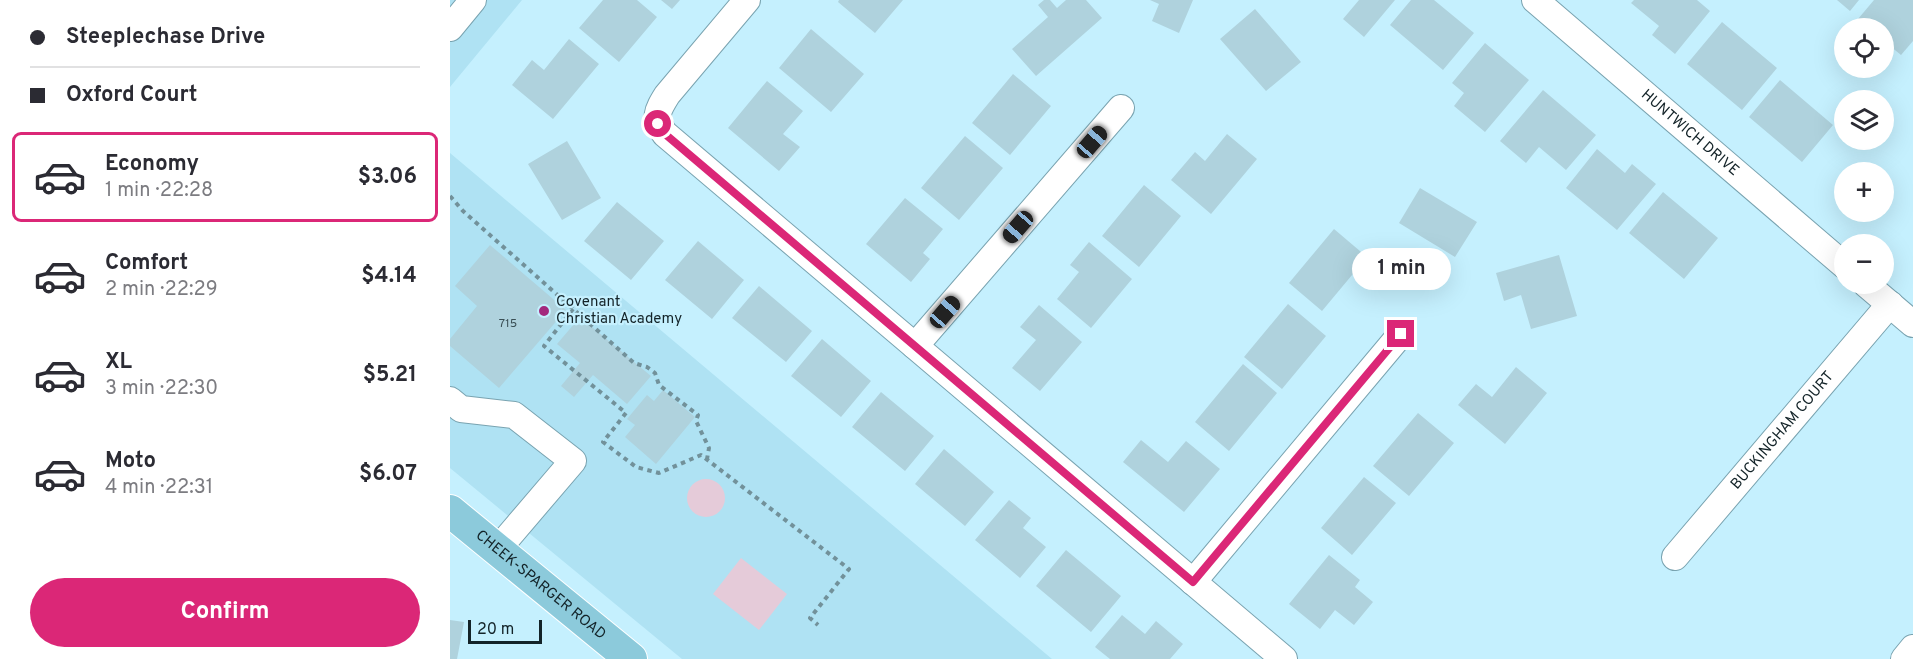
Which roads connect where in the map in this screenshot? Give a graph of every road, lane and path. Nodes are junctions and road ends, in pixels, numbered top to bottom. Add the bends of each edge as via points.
1 (473, 0) edge
2 (747, 0) edge
3 (1535, 0) edge
4 (450, 28) edge
5 (1121, 108) dead end
6 (450, 196) edge
7 (1834, 257) edge
8 (1878, 294) edge
9 (1890, 304) junction
10 (573, 309) junction
11 (1913, 324) edge
12 (1401, 334) dead end
13 (915, 346) junction
14 (450, 400) edge
15 (707, 460) junction
16 (450, 511) edge
17 (497, 550) junction
18 (1675, 556) dead end
19 (1193, 582) junction
20 (818, 625) dead end
21 (1913, 648) edge
22 (631, 659) edge
23 (1284, 659) edge
24 (1904, 659) edge

1 - 4 street
2 - 13 street via 666,95 658,109 658,124
3 - 7 street, HUNTWICH DRIVE
5 - 13 street
6 - 10 path
8 - 9 street
9 - 11 street
9 - 18 street, BUCKINGHAM COURT
10 - 15 path via 634,363 655,373 659,385 698,415 696,421 709,448
10 - 15 path via 544,346 626,413 603,442 636,467 660,473 701,455
12 - 19 street
13 - 19 street
14 - 17 street via 461,409 514,415 573,461
15 - 20 path via 849,569 810,618
16 - 17 main road, CHEEK-SPARGER ROAD
17 - 22 main road, CHEEK-SPARGER ROAD
19 - 23 street
21 - 24 street

